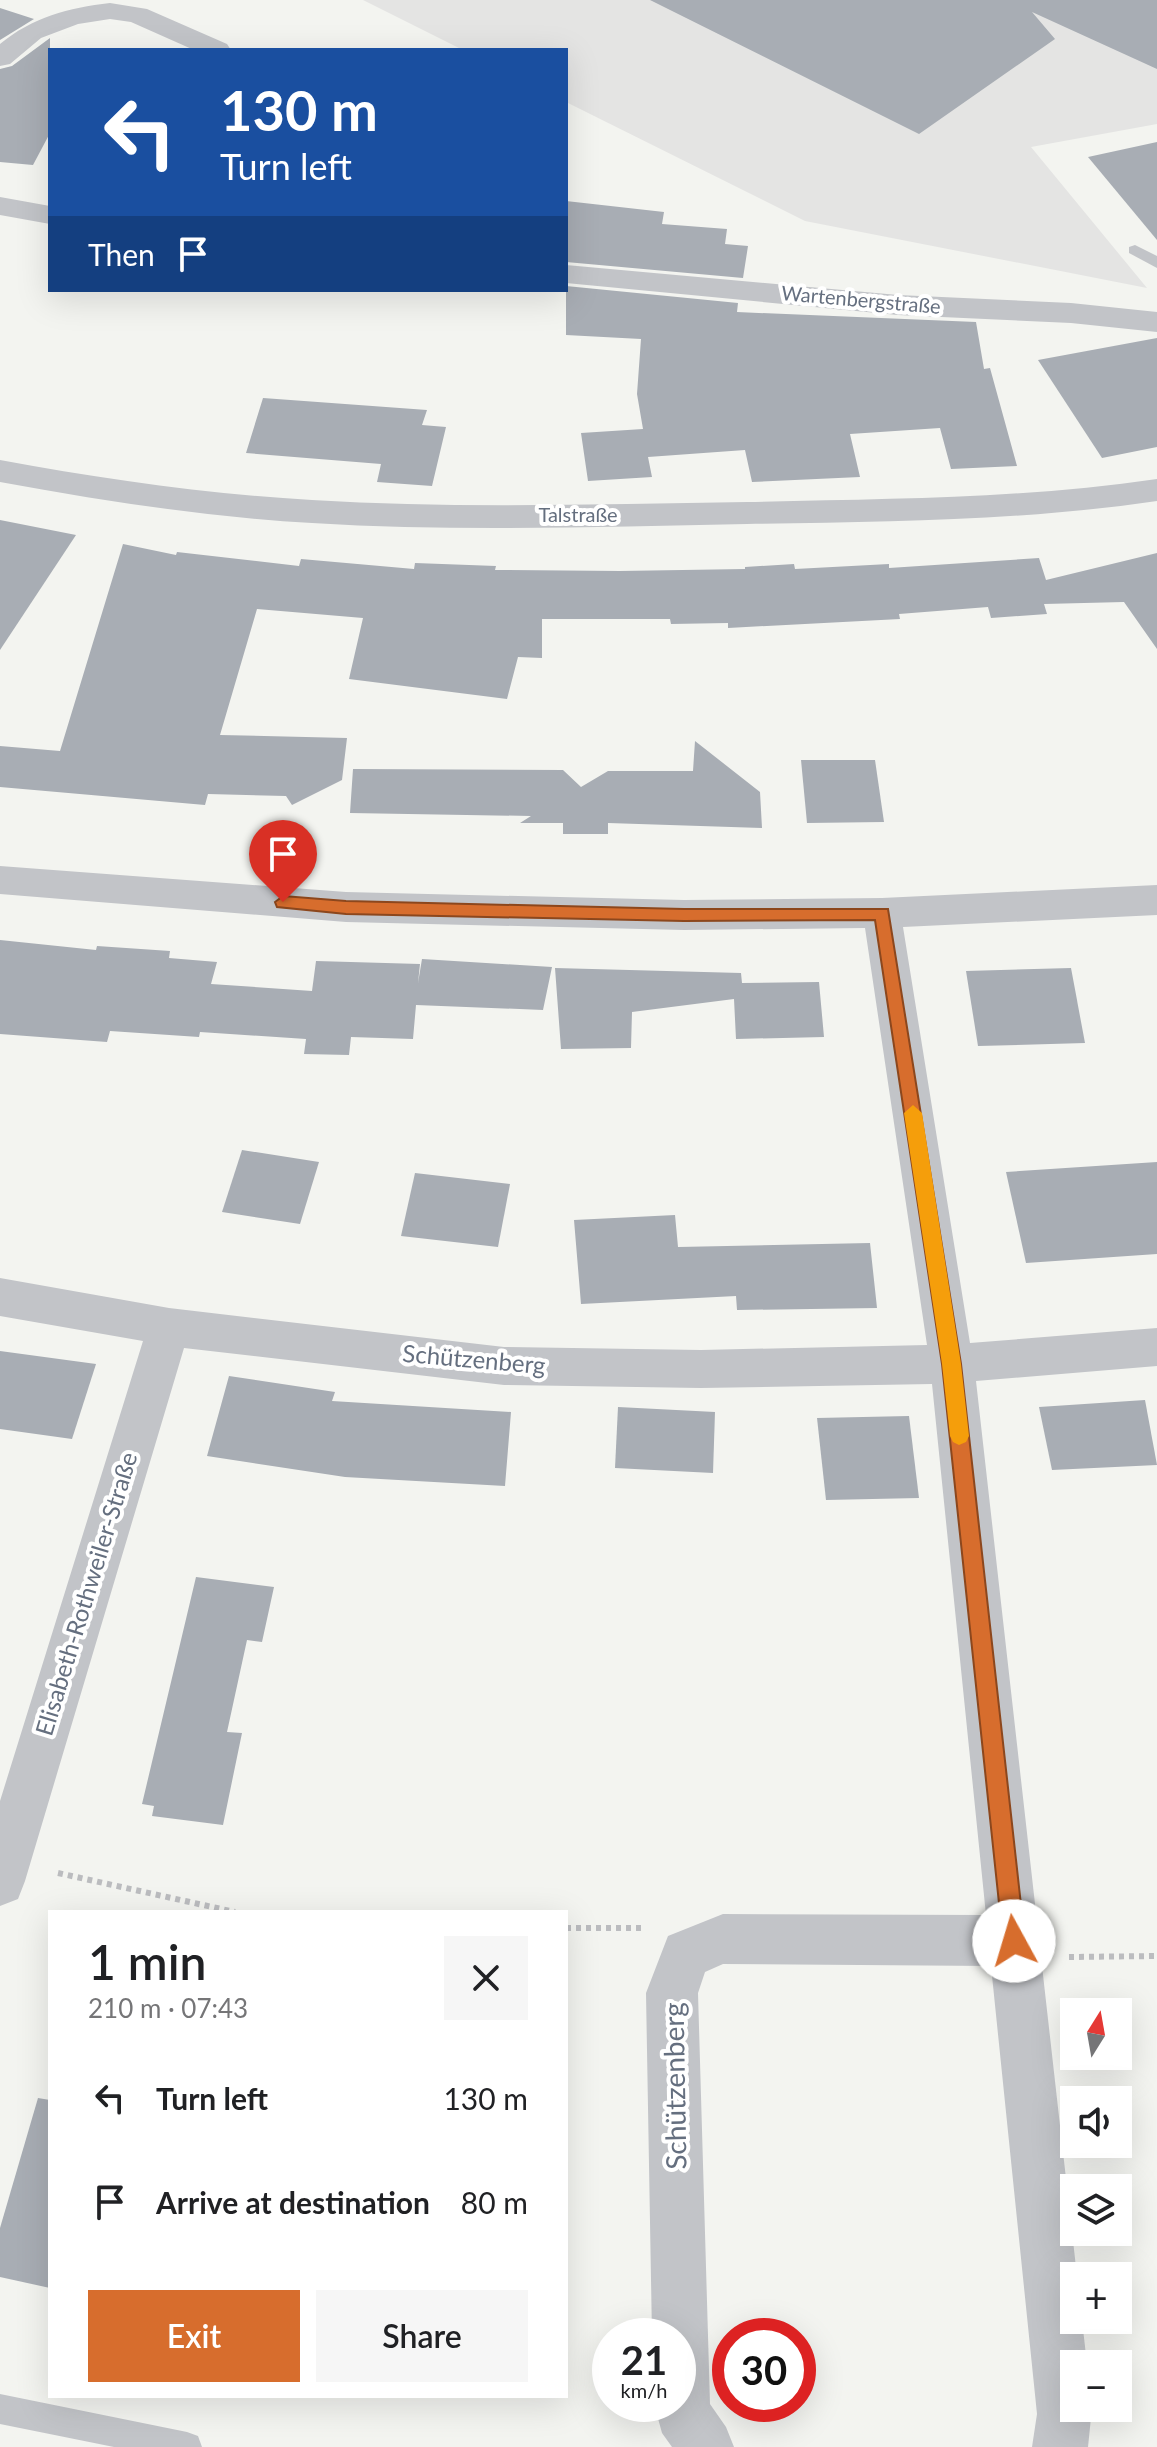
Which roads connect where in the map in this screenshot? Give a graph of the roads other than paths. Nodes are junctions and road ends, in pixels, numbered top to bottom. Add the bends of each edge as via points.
1 (212, 48) edge
2 (0, 58) edge
3 (0, 206) edge
4 (48, 215) edge
5 (1135, 250) dead end
6 (1157, 263) edge
7 (568, 274) edge
8 (1157, 322) edge
9 (0, 471) edge
10 (1157, 490) edge
11 (0, 880) edge
12 (1157, 900) edge
13 (882, 913) junction
14 (0, 1297) edge
15 (169, 1327) junction
16 (1157, 1347) edge
17 (952, 1364) junction
18 (2, 1868) edge
19 (1015, 1949) junction
20 (0, 2409) edge
21 (187, 2447) edge
22 (706, 2447) edge
23 (1060, 2447) edge

1 - 2 street via 137,15 110,11 73,16 31,32
3 - 4 street
5 - 6 lane
7 - 8 street, Wartenbergstraße via 898,305
9 - 10 street, Talstraße via 215,503 354,514 940,510
11 - 13 street via 346,907 684,915
12 - 13 street
13 - 17 street
14 - 15 street, Schützenberg
15 - 17 street, Schützenberg via 504,1366
15 - 18 street, Elisabeth-Rothweiler-Straße
16 - 17 street, Schützenberg
17 - 19 street
19 - 22 street, Schützenberg via 723,1939 686,1954 672,1993 682,2413
19 - 23 street via 1065,2414
20 - 21 lane

